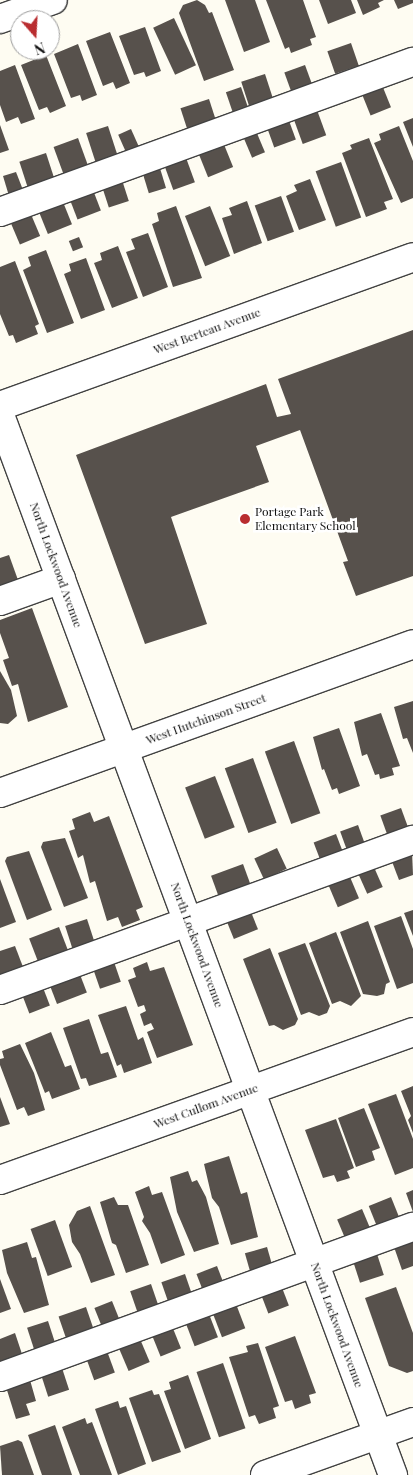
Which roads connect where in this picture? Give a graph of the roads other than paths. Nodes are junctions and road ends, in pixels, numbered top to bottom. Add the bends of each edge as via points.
1 (54, 0) edge
2 (0, 19) edge
3 (413, 62) edge
4 (0, 212) edge
5 (413, 256) edge
6 (0, 406) edge
7 (0, 416) edge
8 (61, 580) junction
9 (0, 602) edge
10 (413, 644) edge
11 (124, 748) junction
12 (0, 793) edge
13 (413, 840) edge
14 (188, 921) junction
15 (0, 990) edge
16 (413, 1032) edge
17 (250, 1090) junction
18 (0, 1180) edge
19 (413, 1228) edge
20 (314, 1263) junction
21 (0, 1377) edge
22 (413, 1422) edge
23 (378, 1435) junction
24 (265, 1475) edge
25 (393, 1475) edge

1 - 2 street
3 - 4 street
5 - 6 street, West Berteau Avenue
7 - 8 street, North Lockwood Avenue
8 - 9 street
8 - 11 street, North Lockwood Avenue
10 - 11 street, West Hutchinson Street
11 - 12 street, West Hutchinson Street
11 - 14 street, North Lockwood Avenue
13 - 14 street
14 - 15 street
14 - 17 street, North Lockwood Avenue
16 - 17 street, West Cullom Avenue
17 - 18 street, West Cullom Avenue
17 - 20 street, North Lockwood Avenue
19 - 20 street
20 - 21 street
20 - 23 street, North Lockwood Avenue
22 - 23 street
23 - 24 street
23 - 25 street, North Lockwood Avenue

